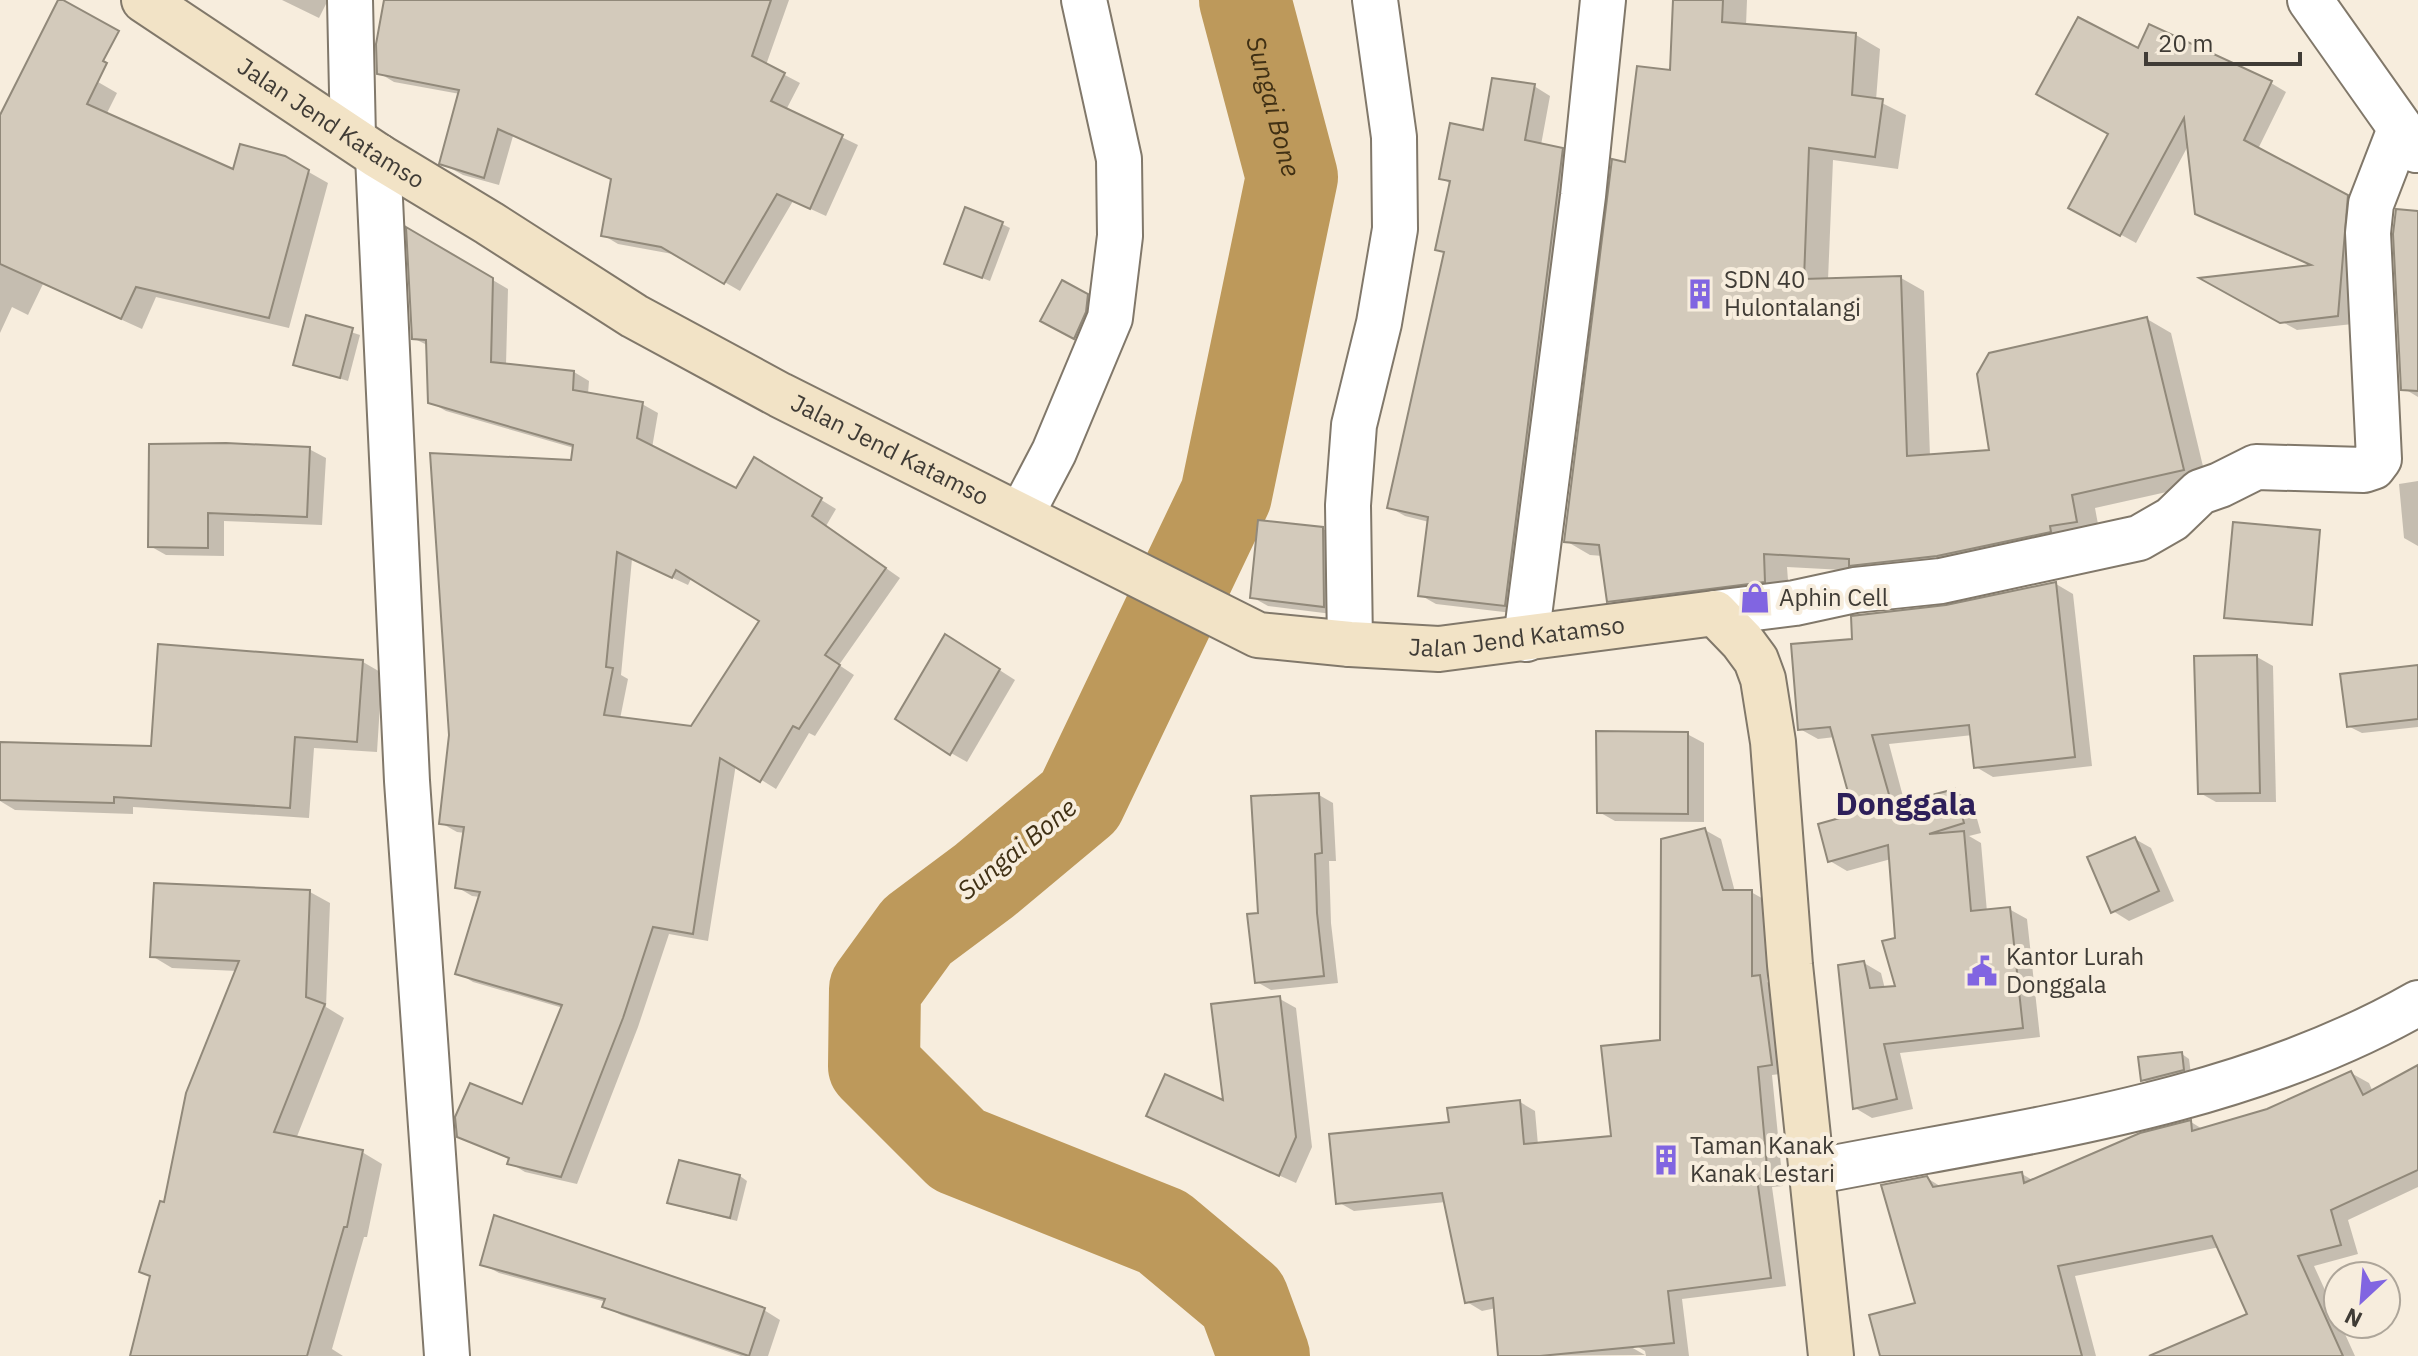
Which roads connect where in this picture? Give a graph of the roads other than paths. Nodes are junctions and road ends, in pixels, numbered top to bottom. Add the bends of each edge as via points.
1 (144, 0) edge
2 (350, 0) edge
3 (1084, 0) edge
4 (1375, 0) edge
5 (1603, 0) edge
6 (2310, 0) edge
7 (2409, 140) edge
8 (365, 147) junction
9 (1030, 520) junction
10 (1715, 613) junction
11 (1526, 639) junction
12 (1350, 644) junction
13 (2418, 1003) edge
14 (1813, 1172) junction
15 (447, 1356) edge
16 (1831, 1356) edge

1 - 8 street, Jalan Jend Katamso
2 - 8 street
3 - 9 street via 1119,159 1120,236 1110,318
4 - 12 street via 1394,137 1395,229 1354,425 1348,505
5 - 11 street
6 - 7 street
7 - 10 street via 2371,204 2379,459 2373,467 2256,467 2200,492 2172,519 2139,538 1941,581
8 - 9 street, Jalan Jend Katamso via 634,316
8 - 15 street
9 - 12 street, Jalan Jend Katamso via 1258,635
10 - 11 street, Jalan Jend Katamso
10 - 14 street via 1756,660 1763,679
11 - 12 street, Jalan Jend Katamso via 1439,649
13 - 14 street via 2329,1048 2262,1073 2103,1115
14 - 16 street

